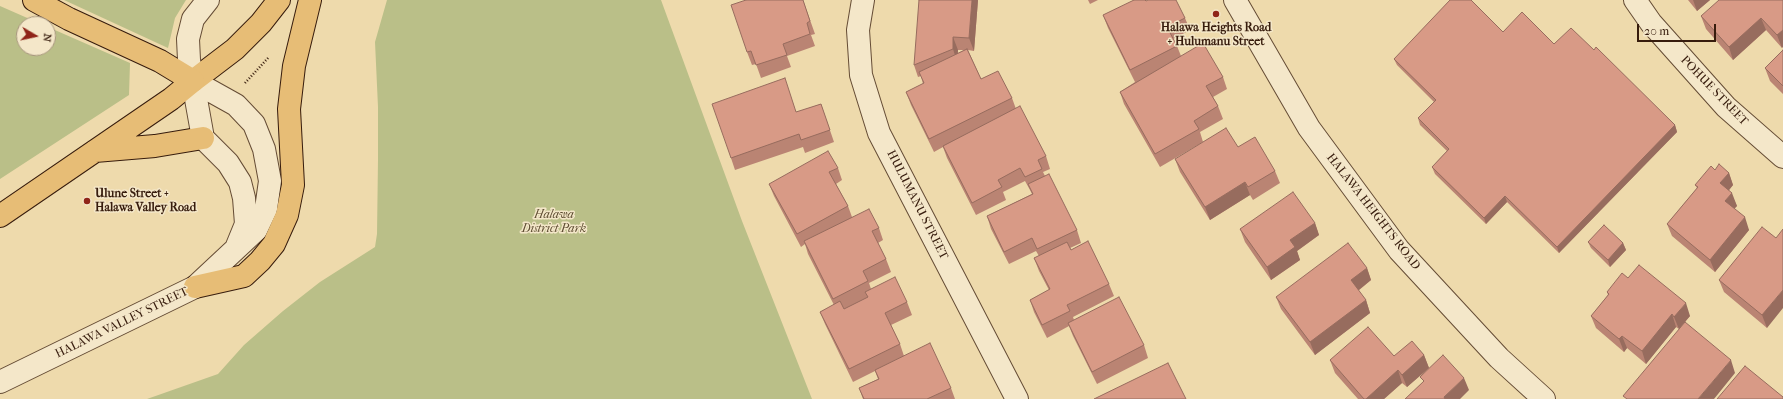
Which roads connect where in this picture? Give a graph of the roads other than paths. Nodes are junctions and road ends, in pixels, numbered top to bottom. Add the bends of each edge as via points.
1 (34, 0) edge
2 (208, 0) edge
3 (280, 0) edge
4 (310, 0) edge
5 (863, 0) edge
6 (1235, 0) edge
7 (1635, 0) edge
8 (193, 81) junction
9 (203, 138) junction
10 (94, 151) junction
11 (1783, 157) edge
12 (0, 216) edge
13 (235, 250) junction
14 (195, 287) junction
15 (0, 382) edge
16 (1017, 399) edge
17 (1544, 399) edge

1 - 8 main road via 160,61
2 - 8 street via 193,19 188,39
3 - 8 main road via 235,49
4 - 14 main road via 294,66 290,95 293,185 287,215 274,244 244,276
5 - 16 street, HULUMANU STREET via 858,30 861,75 879,133
6 - 17 street, HALAWA HEIGHTS ROAD via 1309,128 1399,250 1499,358
7 - 11 street, POHUE STREET via 1651,23 1726,107
8 - 9 street
8 - 10 main road
8 - 13 street, HALAWA VALLEY STREET via 236,105 254,124 264,149 270,181 266,209 256,230
9 - 10 main road via 156,146
9 - 13 street, HALAWA VALLEY STREET via 228,163 240,182 246,224
10 - 12 main road
13 - 14 street, HALAWA VALLEY STREET
14 - 15 street, HALAWA VALLEY STREET

